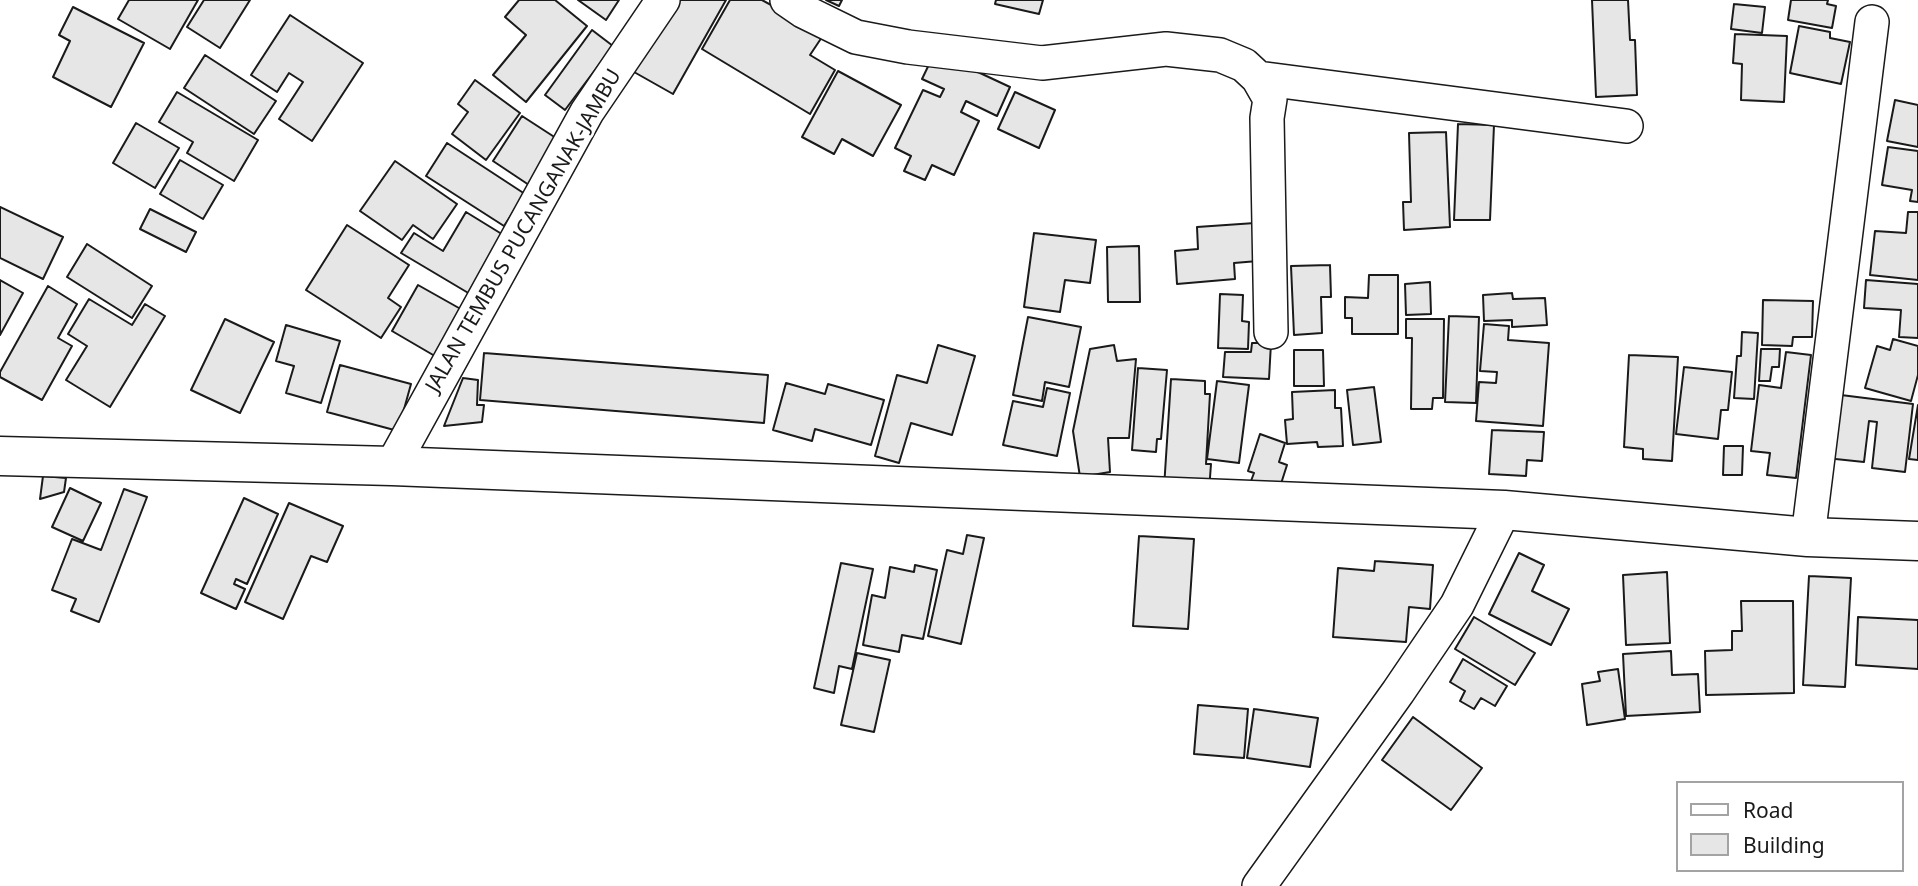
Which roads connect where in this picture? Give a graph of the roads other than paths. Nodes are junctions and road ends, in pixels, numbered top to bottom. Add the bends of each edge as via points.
1 (663, 0) edge
2 (787, 0) edge
3 (1872, 22) dead end
4 (1258, 78) junction
5 (1626, 126) dead end
6 (1271, 332) dead end
7 (0, 456) edge
8 (392, 466) junction
9 (1504, 510) junction
10 (1808, 537) junction
11 (1918, 541) edge
12 (1259, 886) edge

1 - 8 street, JALAN TEMBUS PUCANGANAK-JAMBU via 587,112
2 - 4 street via 856,37 908,47 1042,63 1166,49 1220,55 1244,65
3 - 10 street
4 - 5 street
4 - 6 street via 1270,99
7 - 8 highway
8 - 9 highway
9 - 10 highway
9 - 12 street via 1449,615
10 - 11 highway

